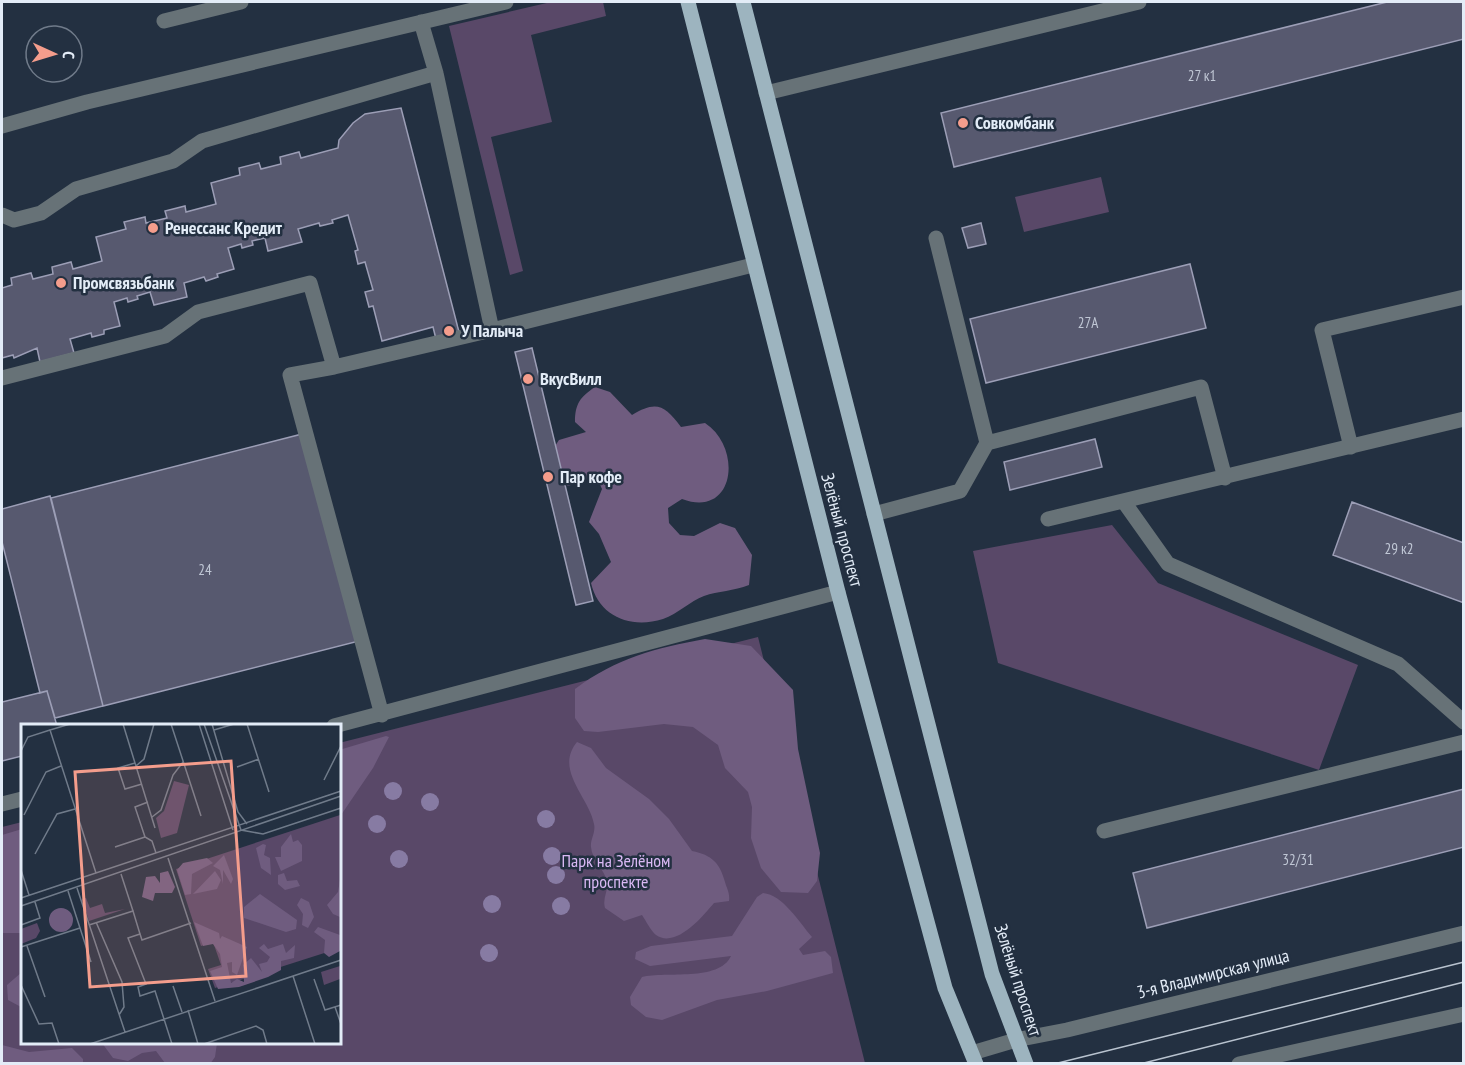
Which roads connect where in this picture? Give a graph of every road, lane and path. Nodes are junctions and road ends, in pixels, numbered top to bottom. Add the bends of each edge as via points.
1 (241, 2) edge
2 (506, 2) edge
3 (688, 2) edge
4 (743, 2) edge
5 (1139, 2) edge
6 (164, 21) dead end
7 (421, 22) junction
8 (436, 73) junction
9 (766, 93) junction
10 (2, 126) edge
11 (2, 215) edge
12 (936, 238) dead end
13 (753, 265) junction
14 (1464, 297) edge
15 (492, 330) junction
16 (334, 367) junction
17 (2, 378) edge
18 (1464, 419) edge
19 (987, 443) junction
20 (1351, 447) junction
21 (1225, 478) junction
22 (1124, 502) junction
23 (874, 514) junction
24 (1048, 519) dead end
25 (838, 592) junction
26 (382, 715) junction
27 (1464, 722) edge
28 (340, 725) edge
29 (1464, 742) edge
30 (21, 799) edge
31 (2, 804) edge
32 (1104, 831) dead end
33 (1464, 933) edge
34 (1464, 1014) edge
35 (1016, 1040) junction
36 (974, 1058) edge
37 (1026, 1064) edge
38 (1239, 1064) edge

1 - 6 street
2 - 7 street
3 - 13 main road, Зелёный проспект
4 - 9 main road, Зелёный проспект
5 - 9 street
7 - 8 street
7 - 10 street
8 - 11 street via 202,141 173,161 76,189 40,213 14,220
8 - 15 street
9 - 23 main road, Зелёный проспект
12 - 19 street
13 - 15 street
13 - 25 main road, Зелёный проспект
14 - 20 street via 1322,330
15 - 16 street
16 - 17 street via 310,283 198,312 165,336
16 - 26 street via 290,375
18 - 20 street
19 - 21 street via 1201,387
19 - 23 street via 960,491
20 - 21 street
21 - 22 street
22 - 24 street
22 - 27 street via 1168,564 1398,664
23 - 35 main road, Зелёный проспект via 992,974
25 - 26 street
25 - 36 main road, Зелёный проспект via 945,988
26 - 28 street
29 - 32 street
30 - 31 street
33 - 35 street, 3-я Владимирская улица
34 - 38 street
35 - 36 street, 3-я Владимирская улица
35 - 37 main road, Зелёный проспект

